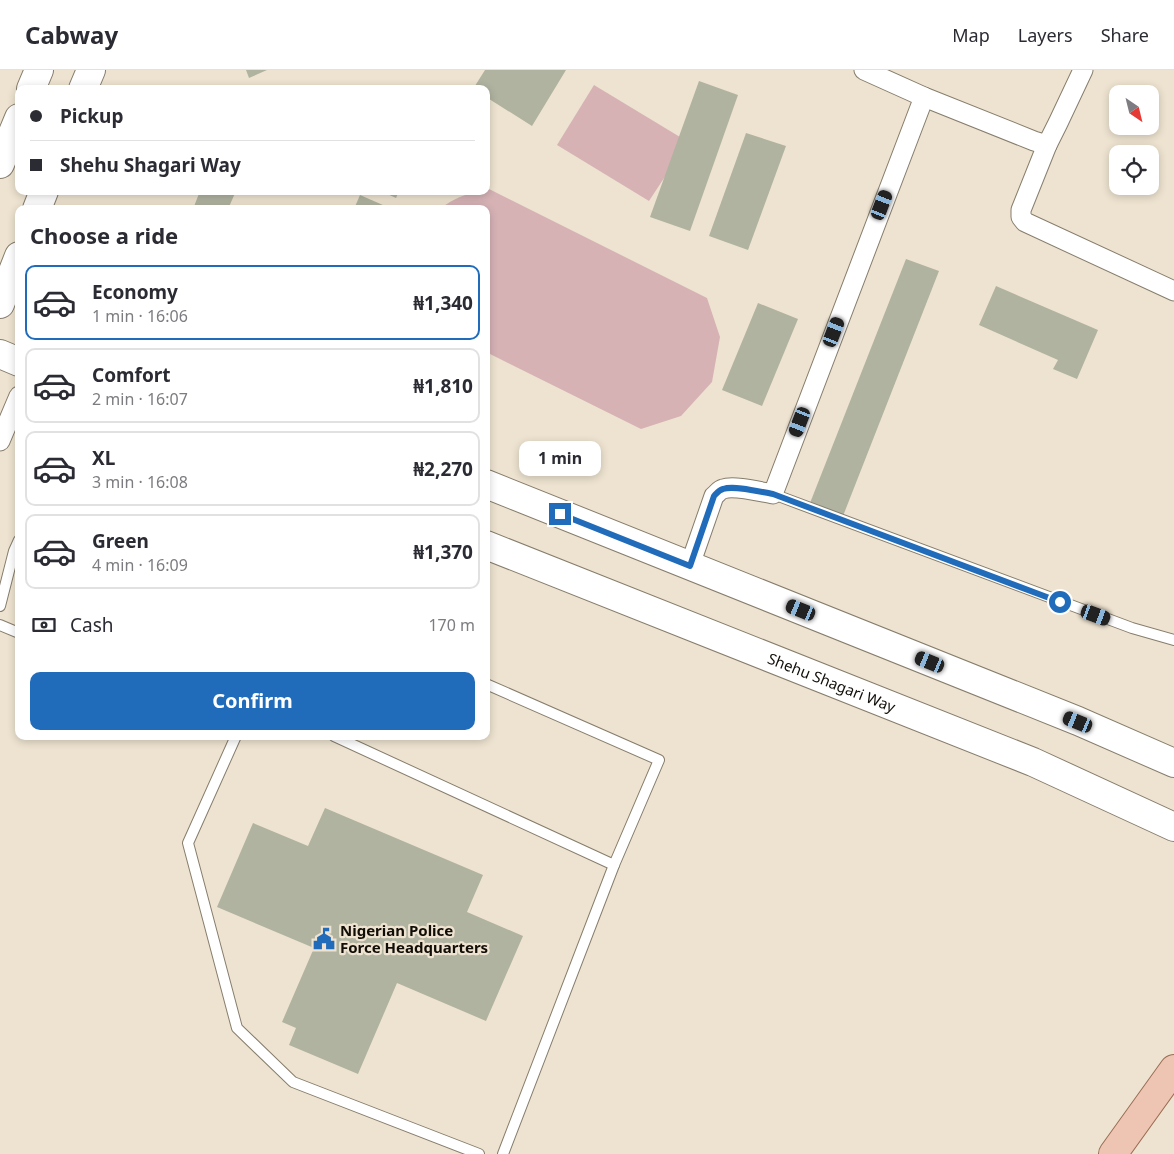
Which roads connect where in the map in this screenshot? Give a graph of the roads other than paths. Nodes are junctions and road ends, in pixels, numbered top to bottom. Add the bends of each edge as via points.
1 (38, 70) edge
2 (91, 70) edge
3 (864, 70) edge
4 (1083, 70) edge
5 (32, 85) edge
6 (85, 85) edge
7 (924, 97) junction
8 (15, 128) edge
9 (1047, 145) junction
10 (0, 164) edge
11 (15, 268) edge
12 (1174, 291) edge
13 (6, 295) edge
14 (0, 354) edge
15 (15, 360) edge
16 (15, 405) edge
17 (0, 441) edge
18 (490, 486) edge
19 (773, 494) junction
20 (490, 547) edge
21 (15, 549) edge
22 (690, 566) junction
23 (8, 576) junction
24 (15, 579) edge
25 (0, 606) edge
26 (0, 625) edge
27 (15, 631) edge
28 (1174, 640) edge
29 (490, 686) edge
30 (234, 740) edge
31 (343, 740) edge
32 (1174, 763) edge
33 (1174, 827) edge
34 (614, 865) junction
35 (1174, 1069) edge
36 (480, 1154) edge
37 (503, 1154) edge
38 (1113, 1154) edge

1 - 5 main road
2 - 6 main road
3 - 7 street
4 - 9 street
7 - 9 street
7 - 19 street
8 - 10 main road
9 - 12 street via 1021,210 1026,222
11 - 13 main road
14 - 15 main road
16 - 17 street
18 - 22 main road
19 - 22 street via 733,488 719,491 714,496
19 - 28 lane via 1132,628
20 - 33 main road, Shehu Shagari Way via 1033,762
21 - 23 lane
22 - 32 main road
23 - 24 lane
23 - 25 lane
26 - 27 lane
29 - 34 lane via 659,760
30 - 36 lane via 188,844 237,1028 293,1082
31 - 34 lane
34 - 37 lane
35 - 38 main road

